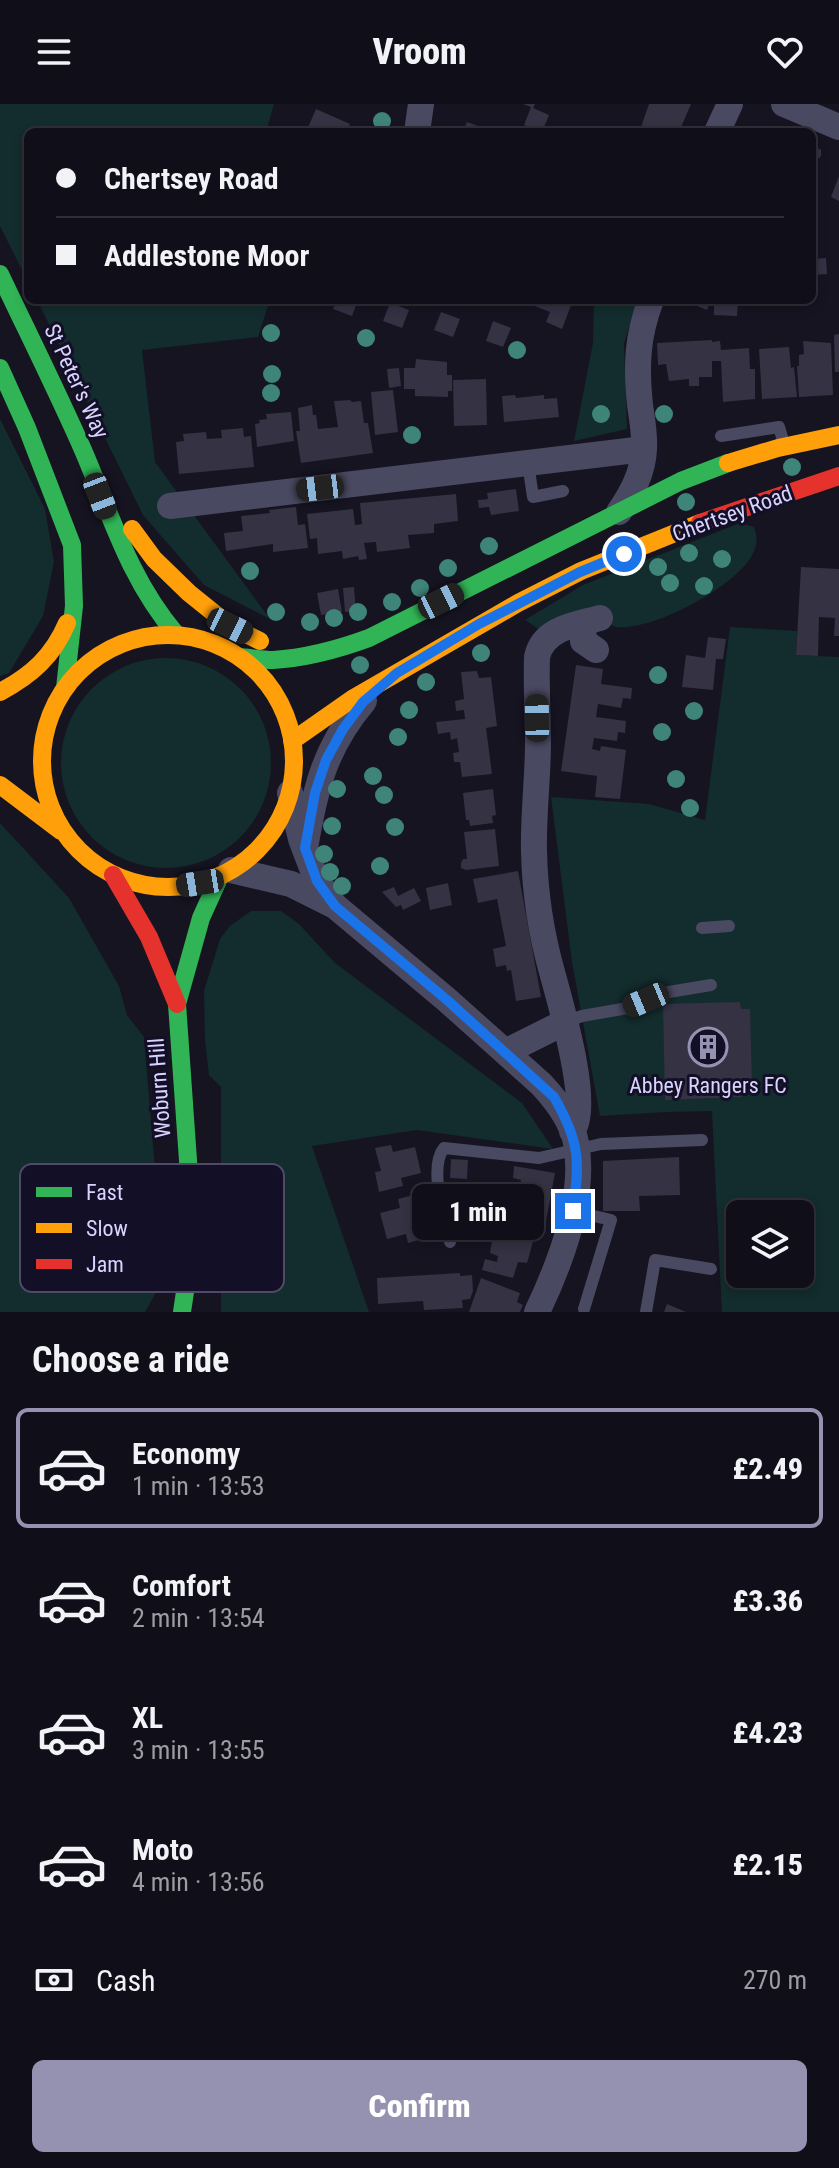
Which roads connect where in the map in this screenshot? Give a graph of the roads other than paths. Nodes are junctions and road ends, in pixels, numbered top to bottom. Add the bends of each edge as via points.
1 (421, 104) edge
2 (730, 104) edge
3 (784, 104) edge
4 (839, 127) edge
5 (418, 128) edge
6 (719, 128) edge
7 (0, 274) edge
8 (650, 304) edge
9 (0, 368) edge
10 (839, 435) edge
11 (721, 436) dead end
12 (785, 446) junction
13 (644, 449) junction
14 (83, 451) junction
15 (528, 463) junction
16 (839, 476) edge
17 (563, 491) dead end
18 (170, 506) dead end
19 (658, 509) junction
20 (618, 512) junction
21 (646, 545) junction
22 (74, 606) junction
23 (176, 634) junction
24 (596, 650) dead end
25 (306, 655) junction
26 (240, 657) junction
27 (397, 673) junction
28 (0, 692) edge
29 (61, 694) junction
30 (32, 708) dead end
31 (292, 741) junction
32 (0, 785) edge
33 (290, 793) junction
34 (65, 833) junction
35 (305, 848) junction
36 (226, 873) junction
37 (113, 875) junction
38 (335, 906) junction
39 (729, 926) dead end
40 (702, 928) dead end
41 (711, 985) dead end
42 (177, 1004) junction
43 (565, 1022) junction
44 (505, 1052) junction
45 (574, 1140) junction
46 (702, 1140) dead end
47 (188, 1164) edge
48 (573, 1211) junction
49 (450, 1242) dead end
50 (711, 1269) dead end
51 (185, 1292) edge
52 (584, 1309) dead end
53 (182, 1312) edge
54 (537, 1312) edge
55 (646, 1312) edge

1 - 5 street
2 - 6 street
3 - 4 street
7 - 14 main road, St Peter's Way
8 - 13 street via 638,344
9 - 22 main road via 72,545
10 - 12 main road, Chertsey Road
11 - 12 lane via 779,427
12 - 19 main road, Chertsey Road via 711,469
13 - 15 street
13 - 19 street
13 - 20 street via 634,489
14 - 23 main road, St Peter's Way via 122,549
14 - 25 main road via 117,510 154,559 189,593 230,626
15 - 17 lane via 533,497
15 - 18 street
16 - 21 main road, Chertsey Road
19 - 20 main road, Chertsey Road
19 - 21 main road
20 - 25 main road, Chertsey Road via 369,638
21 - 27 main road, Chertsey Road via 542,591
22 - 28 main road via 47,661
22 - 29 main road
23 - 26 main road via 220,645
23 - 29 main road via 113,647 79,671
24 - 43 street via 583,641 592,620 549,636 537,657 536,891
25 - 26 main road, Chertsey Road
26 - 31 main road via 279,701
27 - 31 main road, Chertsey Road
27 - 35 street via 363,702 326,760
29 - 30 main road
29 - 34 main road via 42,754 43,782
31 - 33 main road
32 - 34 main road
33 - 35 street
33 - 36 main road via 269,837
34 - 37 main road via 94,864
35 - 38 street via 317,881
36 - 37 main road via 177,887 133,883
36 - 38 street via 291,884
36 - 42 main road, Woburn Hill via 201,918
37 - 42 main road, Woburn Hill via 149,937
38 - 44 street
39 - 40 lane
41 - 43 lane via 663,993 628,1008
42 - 47 main road, Woburn Hill
43 - 44 street
43 - 45 street via 577,1086
44 - 45 street via 554,1097
45 - 46 lane
45 - 48 street
45 - 49 lane via 539,1158 444,1148 436,1171
48 - 52 lane via 611,1220
48 - 54 street
50 - 55 lane via 655,1260
51 - 53 main road, Woburn Hill

